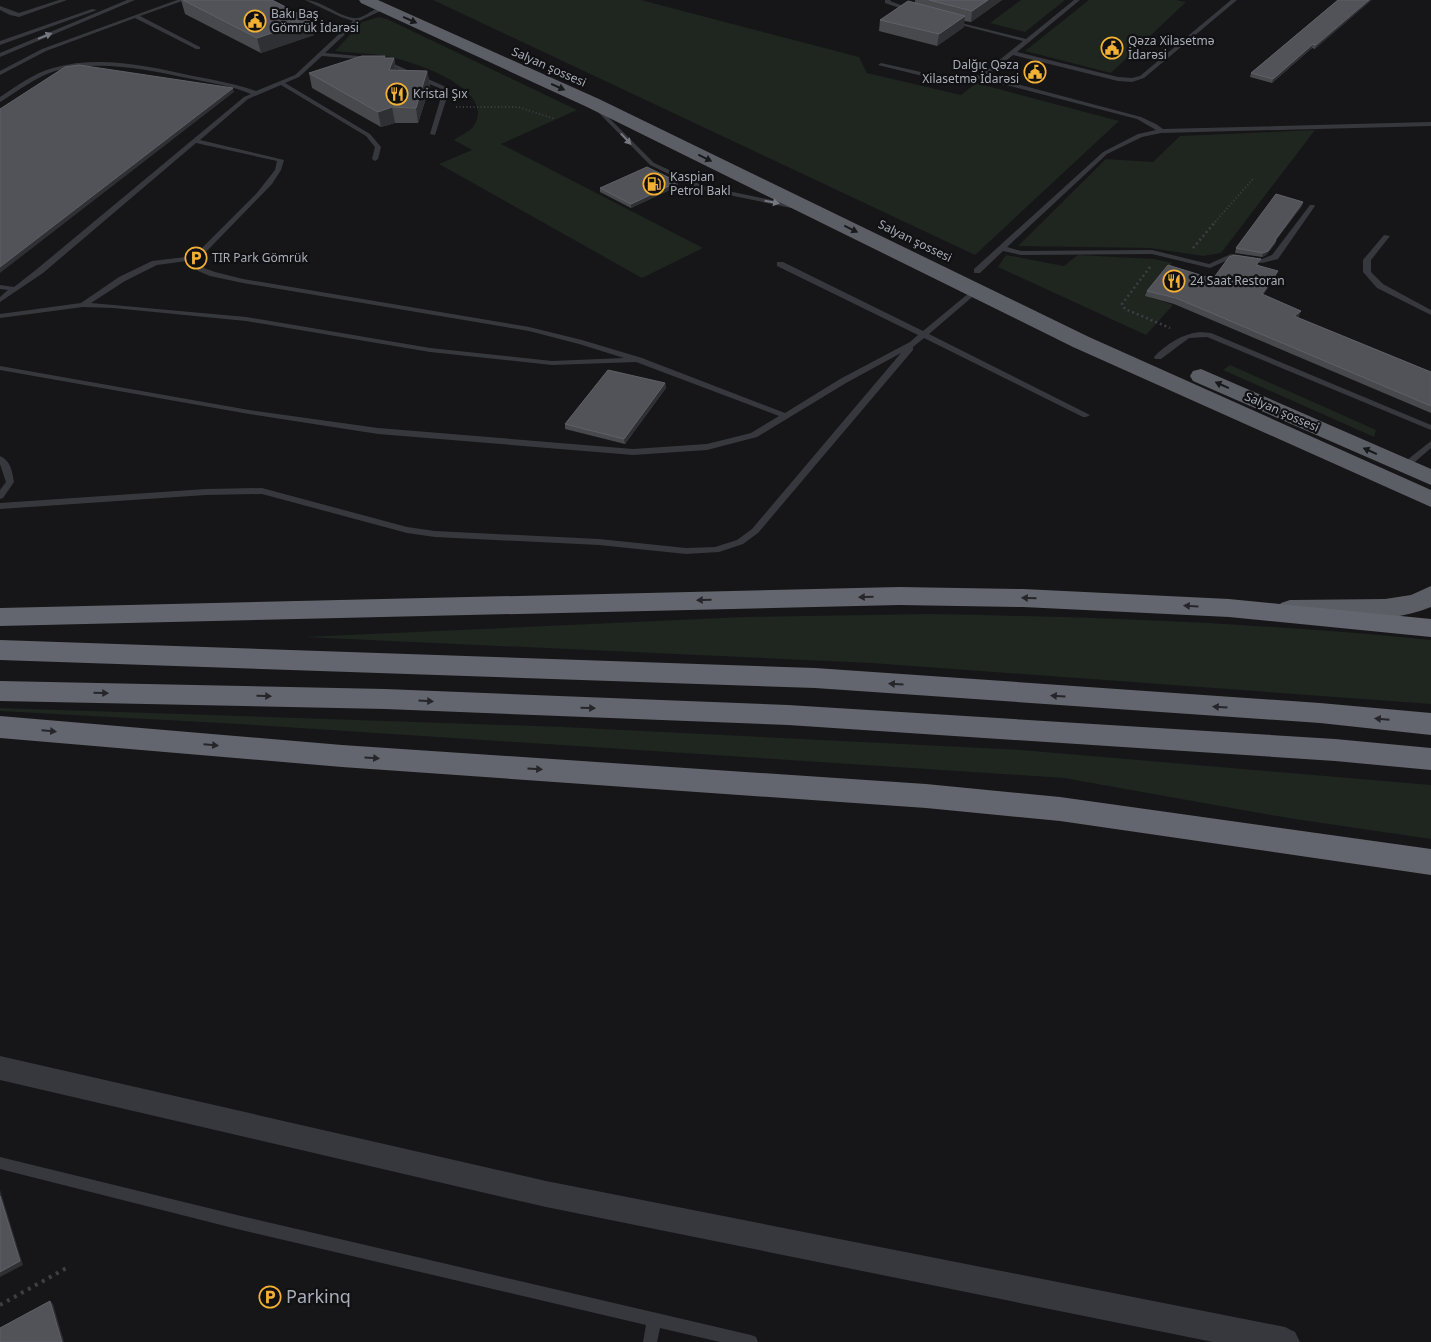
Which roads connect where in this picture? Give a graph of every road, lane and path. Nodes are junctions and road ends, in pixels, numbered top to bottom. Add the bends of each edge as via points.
1 (64, 0) edge
2 (123, 0) edge
3 (132, 0) edge
4 (182, 0) edge
5 (308, 0) edge
6 (366, 0) edge
7 (888, 0) edge
8 (1077, 0) edge
9 (1234, 0) edge
10 (392, 4) edge
11 (0, 8) edge
12 (919, 12) edge
13 (135, 16) junction
14 (357, 20) junction
15 (946, 20) edge
16 (1028, 40) junction
17 (0, 43) edge
18 (198, 48) dead end
19 (12, 50) junction
20 (1012, 53) junction
21 (320, 54) junction
22 (0, 55) edge
23 (881, 65) dead end
24 (0, 73) edge
25 (983, 77) junction
26 (281, 82) junction
27 (255, 93) junction
28 (0, 100) edge
29 (593, 103) junction
30 (441, 108) junction
31 (555, 119) dead end
32 (1431, 124) edge
33 (1161, 131) junction
34 (433, 134) dead end
35 (195, 141) junction
36 (375, 159) dead end
37 (1253, 179) dead end
38 (1312, 206) dead end
39 (810, 209) junction
40 (1386, 236) dead end
41 (1001, 248) junction
42 (1160, 254) junction
43 (196, 258) junction
44 (1183, 260) junction
45 (780, 264) dead end
46 (976, 271) junction
47 (0, 287) edge
48 (14, 289) junction
49 (975, 290) junction
50 (0, 300) edge
51 (83, 305) junction
52 (1431, 313) edge
53 (0, 316) edge
54 (923, 335) junction
55 (1187, 335) junction
56 (913, 344) junction
57 (1158, 357) junction
58 (639, 360) junction
59 (0, 368) edge
60 (1086, 414) dead end
61 (786, 416) junction
62 (1261, 424) junction
63 (1431, 428) edge
64 (1431, 444) edge
65 (0, 459) edge
66 (1405, 466) junction
67 (1431, 478) edge
68 (0, 496) edge
69 (1431, 499) edge
70 (0, 506) edge
71 (1431, 520) edge
72 (1431, 595) edge
73 (1229, 608) junction
74 (0, 617) edge
75 (1431, 628) edge
76 (0, 650) edge
77 (0, 691) edge
78 (1431, 724) edge
79 (0, 727) edge
80 (1431, 759) edge
81 (1431, 862) edge
82 (0, 1068) edge
83 (0, 1163) edge
84 (70, 1266) dead end
85 (0, 1305) edge
86 (655, 1319) junction
87 (650, 1342) edge
88 (752, 1342) edge
89 (1285, 1342) edge

1 - 11 lane via 19,14
2 - 17 lane
19 -> 3 lane
4 - 13 lane
5 - 14 lane
6 - 10 highway, Salyan şossesi
7 - 12 lane via 892,5
8 - 16 lane
9 - 20 lane via 1142,77 1132,80
10 - 14 lane
10 -> 29 highway, Salyan şossesi
10 - 46 highway, Salyan şossesi via 646,110
13 - 18 lane
13 - 24 lane via 44,50
14 - 21 lane
15 - 16 lane
16 - 20 lane
17 - 19 lane
19 - 22 lane
20 - 25 lane
21 - 26 lane via 303,71
21 - 30 lane via 387,61 441,85 445,94
23 - 25 lane via 943,79
25 - 33 lane via 1139,118
26 - 27 lane
26 - 36 lane via 372,139 378,147
27 - 28 lane via 239,86 152,68 94,65 49,71
27 - 35 lane
29 -> 39 highway, Salyan şossesi
29 -> 39 lane via 644,158 669,172 711,190
30 - 31 path via 509,104 533,109
30 - 34 lane
32 - 33 lane
33 - 41 lane via 1140,136 1105,152
35 - 43 lane via 281,160 281,167 260,194 204,246
35 - 48 lane via 40,271
37 - 44 path
38 - 44 lane via 1275,257 1269,260 1231,256 1210,266
39 -> 49 highway, Salyan şossesi
40 - 52 lane via 1367,260 1367,272 1380,286
41 - 42 lane via 1020,253
41 - 46 lane
42 - 44 lane
42 - 55 path via 1122,304 1125,309
43 - 51 lane via 155,264 122,279
43 - 58 lane via 201,268 213,274 528,329
45 - 54 lane
46 - 57 highway, Salyan şossesi
47 - 48 lane
48 - 50 lane
49 - 54 lane
49 - 62 highway, Salyan şossesi
51 - 53 lane
51 - 58 lane via 246,319 430,350 552,363
54 - 56 lane
54 - 60 lane
55 - 57 lane
55 - 63 lane via 1198,333 1221,340
56 - 61 lane
56 - 70 lane via 755,531 740,542 716,550 435,534 406,530 262,491
66 -> 57 highway, Salyan şossesi
58 - 61 lane
59 - 61 lane via 250,412 378,430 633,452 707,448 754,435
62 - 69 highway
62 - 71 highway via 1396,494
64 - 66 lane
65 - 68 lane via 6,465 10,482
66 - 67 highway, Salyan şossesi
72 - 73 highway via 1426,600 1395,607
73 -> 74 highway via 900,596
73 - 75 highway
78 -> 76 highway via 1320,713 815,678
77 -> 80 highway via 385,699 788,715
79 -> 81 highway via 342,756 926,796 1060,809
82 - 89 street via 546,1194
83 - 86 lane
84 - 85 path
86 - 87 lane
86 - 88 lane

